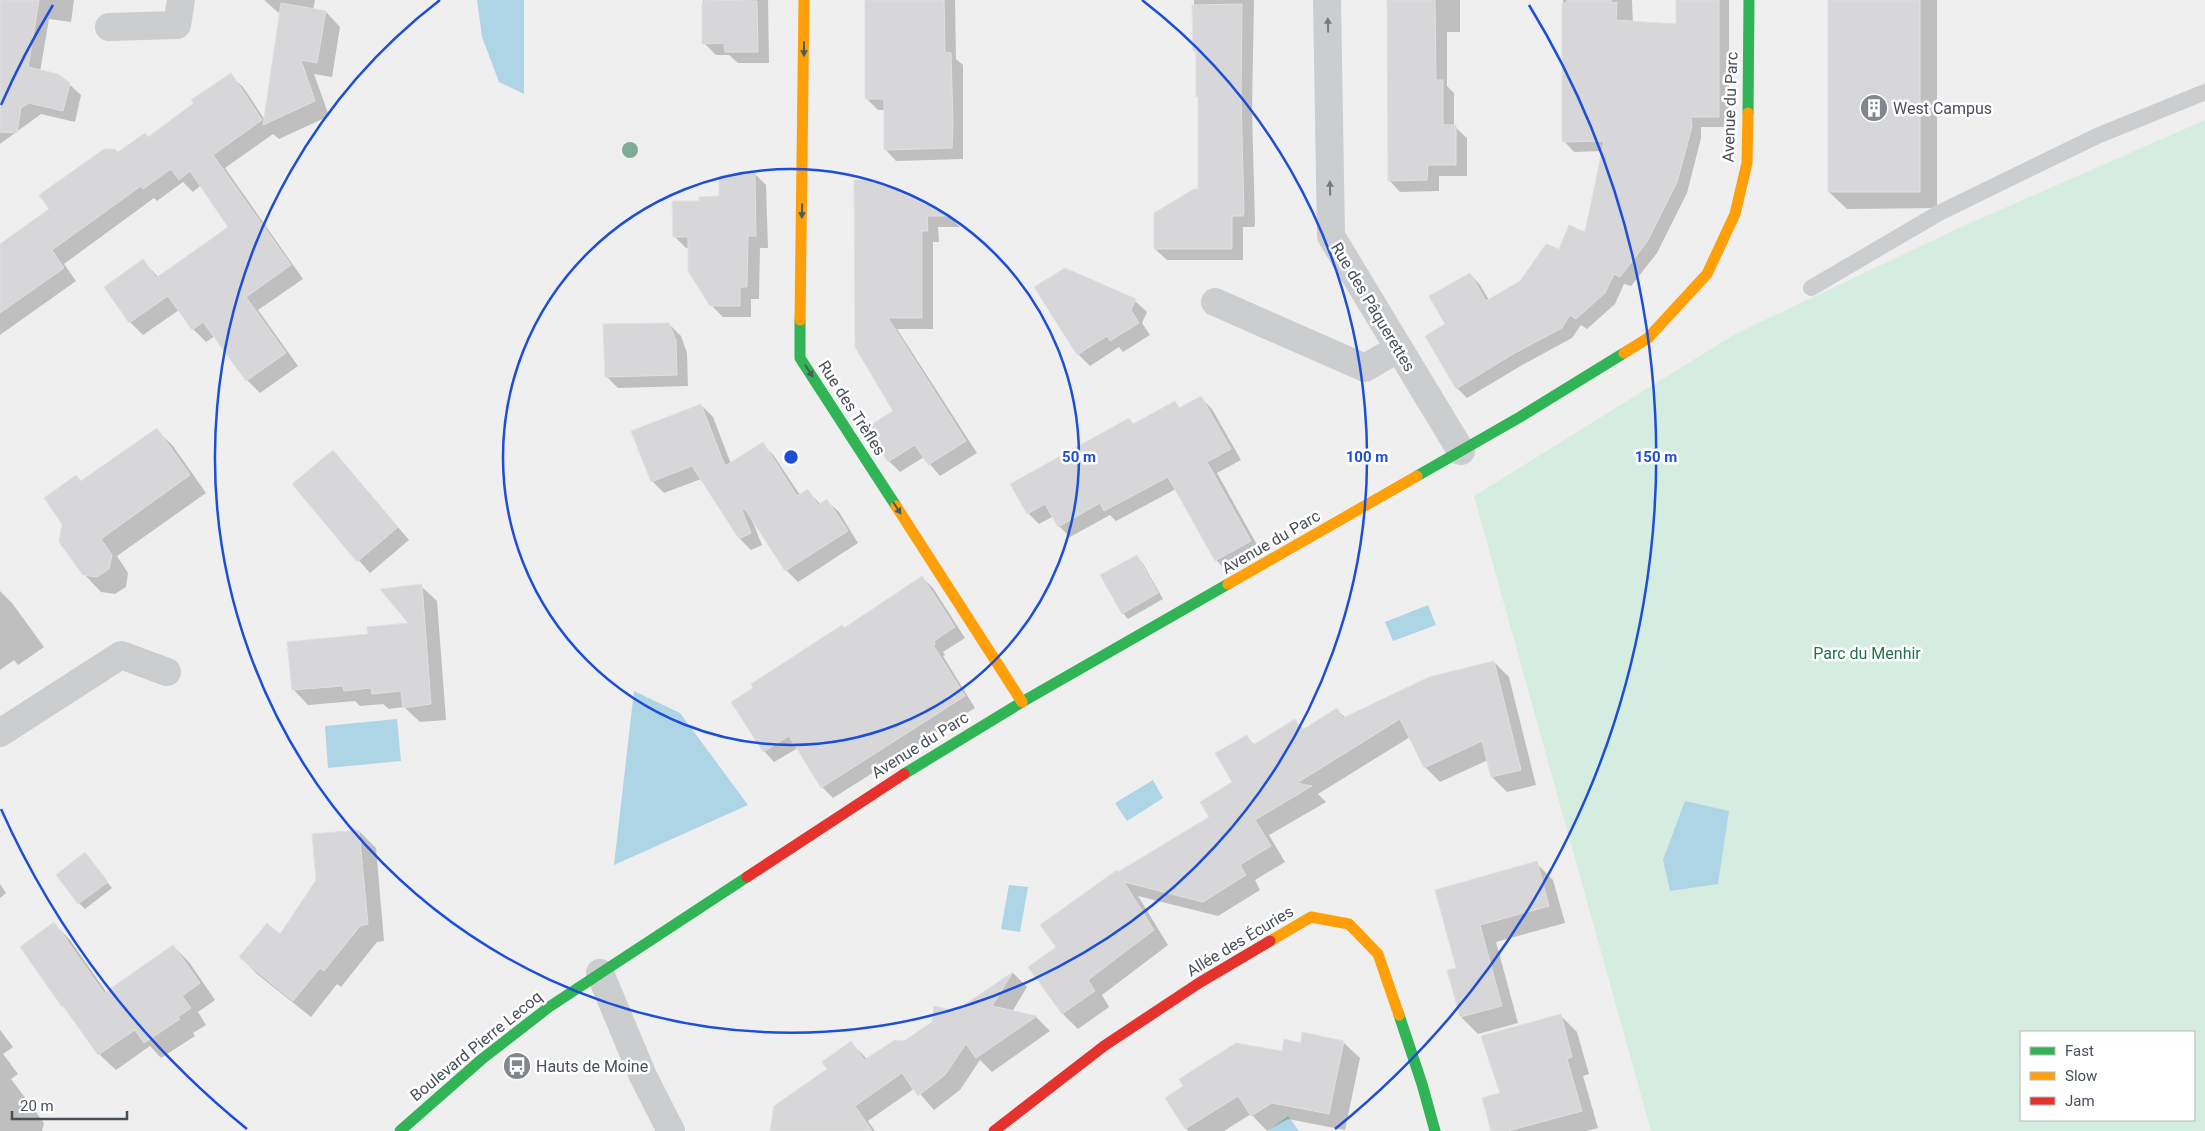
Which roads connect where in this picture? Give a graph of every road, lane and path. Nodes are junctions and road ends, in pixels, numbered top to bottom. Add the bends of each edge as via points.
1 (181, 0) edge
2 (804, 0) edge
3 (1327, 0) edge
4 (1749, 0) edge
5 (109, 27) dead end
6 (2205, 92) edge
7 (1811, 288) dead end
8 (1215, 302) dead end
9 (1399, 348) junction
10 (1461, 451) junction
11 (167, 672) dead end
12 (1022, 702) junction
13 (0, 732) edge
14 (600, 973) junction
15 (400, 1131) edge
16 (671, 1131) edge
17 (994, 1131) edge
18 (1435, 1131) edge

1 - 5 street via 177,25
2 -> 12 street, Rue des Trèfles via 800,358
9 -> 3 street, Rue des Pâquerettes via 1331,236
4 - 10 street, Avenue du Parc via 1747,163 1734,214 1707,274 1648,338
6 - 7 lane via 2097,136 1939,213
8 - 9 street via 1365,368
9 - 10 street, Rue des Pâquerettes
10 - 12 street, Avenue du Parc
11 - 13 street via 120,655
12 - 14 street, Avenue du Parc via 893,781
14 - 15 street, Boulevard Pierre Lecoq via 482,1058
14 - 16 street
17 - 18 street, Allée des Écuries via 1104,1046 1199,983 1311,917 1349,924 1378,954

